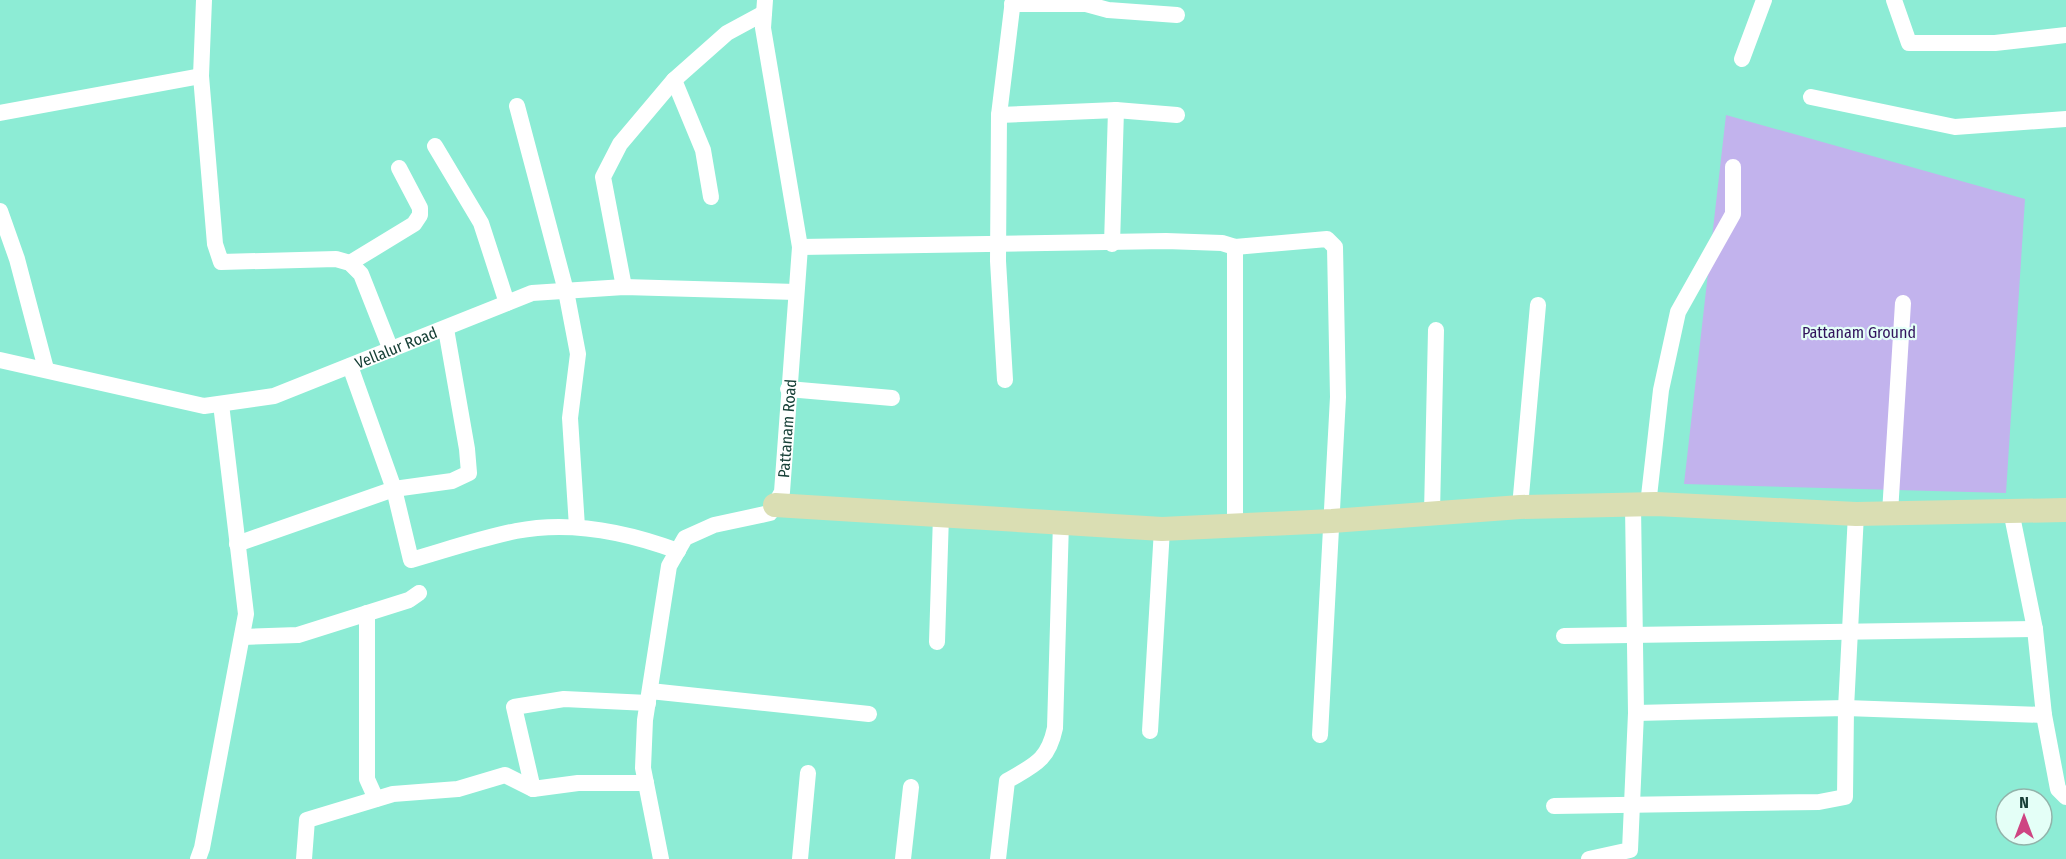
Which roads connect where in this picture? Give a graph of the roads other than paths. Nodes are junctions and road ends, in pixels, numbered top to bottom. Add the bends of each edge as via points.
1 (204, 0) edge
2 (1764, 0) edge
3 (1894, 0) edge
4 (1012, 2) edge
5 (765, 6) edge
6 (1177, 15) dead end
7 (2066, 35) edge
8 (1742, 59) dead end
9 (201, 76) junction
10 (674, 80) junction
11 (1811, 97) dead end
12 (517, 106) dead end
13 (1116, 110) junction
14 (0, 112) edge
15 (999, 114) junction
16 (1177, 114) dead end
17 (2066, 119) edge
18 (435, 146) dead end
19 (1733, 167) dead end
20 (399, 168) dead end
21 (711, 197) dead end
22 (0, 211) edge
23 (998, 244) junction
24 (1112, 244) junction
25 (800, 247) junction
26 (1235, 247) junction
27 (350, 263) junction
28 (624, 287) junction
29 (566, 291) junction
30 (796, 292) junction
31 (507, 303) junction
32 (1903, 303) dead end
33 (1538, 305) dead end
34 (446, 328) junction
35 (1436, 330) dead end
36 (391, 350) junction
37 (0, 360) edge
38 (350, 366) junction
39 (46, 369) junction
40 (1005, 380) dead end
41 (788, 389) junction
42 (892, 398) dead end
43 (221, 404) junction
44 (394, 489) junction
45 (775, 505) junction
46 (1640, 505) junction
47 (1520, 507) junction
48 (2066, 510) edge
49 (2011, 511) junction
50 (1432, 513) junction
51 (1890, 513) junction
52 (1857, 514) junction
53 (941, 515) junction
54 (1332, 520) junction
55 (1061, 522) junction
56 (1235, 525) junction
57 (577, 527) junction
58 (1162, 529) junction
59 (237, 544) junction
60 (678, 551) junction
61 (419, 593) dead end
62 (367, 613) junction
63 (2035, 629) junction
64 (1850, 632) junction
65 (1635, 635) junction
66 (1564, 636) dead end
67 (242, 637) junction
68 (937, 642) dead end
69 (649, 697) junction
70 (1846, 708) junction
71 (1636, 712) junction
72 (869, 714) dead end
73 (2044, 715) junction
74 (1150, 731) dead end
75 (1320, 735) dead end
76 (808, 773) dead end
77 (646, 783) junction
78 (911, 787) dead end
79 (533, 789) junction
80 (2066, 797) edge
81 (376, 799) junction
82 (1633, 805) junction
83 (1554, 806) dead end
84 (198, 859) edge
85 (304, 859) edge
86 (662, 859) edge
87 (800, 859) edge
88 (903, 859) edge
89 (998, 859) edge
90 (1589, 859) edge

1 - 9 street
2 - 8 street
3 - 7 street via 1909,43 1995,43
4 - 6 street via 1086,4 1108,10
4 - 15 street
5 - 10 street via 727,33
5 - 25 street, Pattanam Road via 763,28
9 - 14 street
9 - 27 street via 215,244 220,262 336,259
10 - 21 street via 703,150
10 - 28 street via 620,144 603,177
11 - 17 street via 1956,127
12 - 29 street
13 - 15 street
13 - 16 street
13 - 24 street
15 - 23 street
18 - 31 street via 481,223
19 - 46 street via 1733,214 1678,312
20 - 27 street via 420,215 414,224
22 - 39 street
23 - 24 street
23 - 25 street
23 - 40 street
24 - 26 street via 1199,242
25 - 30 street, Pattanam Road
26 - 54 street via 1327,238 1335,247 1338,397
26 - 56 street
27 - 36 street via 361,274
28 - 29 street, Vellalur Road
28 - 30 street, Vellalur Road
29 - 31 street, Vellalur Road via 532,293
29 - 57 street via 578,354 570,418
30 - 41 street, Pattanam Road
31 - 34 street, Vellalur Road
32 - 51 street
33 - 47 street
34 - 36 street, Vellalur Road
34 - 44 street via 469,473 452,481
35 - 50 street
36 - 38 street, Vellalur Road
37 - 39 street, Vellalur Road
38 - 43 street, Vellalur Road via 274,396
38 - 44 street
39 - 43 street, Vellalur Road via 204,406
41 - 42 street
41 - 45 street, Pattanam Road via 782,492
43 - 59 street
44 - 57 street via 411,560 518,530
44 - 59 street
45 - 53 street
45 - 60 street via 770,513 714,525 685,538
46 - 47 street
46 - 52 street
46 - 65 street
47 - 50 street
48 - 49 street
49 - 51 street
49 - 63 street
50 - 54 street
51 - 52 street
52 - 64 street
53 - 55 street
53 - 68 street
54 - 56 street
54 - 75 street
55 - 58 street
55 - 89 street via 1055,728 1051,748 1043,759 1007,781
56 - 58 street
57 - 60 street via 639,536
58 - 74 street
59 - 67 street via 246,614
60 - 69 street via 669,566
61 - 62 street
62 - 67 street via 298,635
62 - 81 street via 367,779
63 - 64 street
63 - 73 street
64 - 65 street
64 - 70 street
65 - 66 street
65 - 71 street
67 - 84 street
69 - 72 street
69 - 77 street via 643,768
69 - 79 street via 564,699 514,707
70 - 71 street
70 - 73 street
70 - 82 street via 1845,797 1819,802
71 - 82 street
73 - 80 street via 2058,789
76 - 87 street
77 - 79 street via 578,783
77 - 86 street
78 - 88 street
79 - 81 street via 505,775 458,789
81 - 85 street via 307,820
82 - 83 street
82 - 90 street via 1630,850

